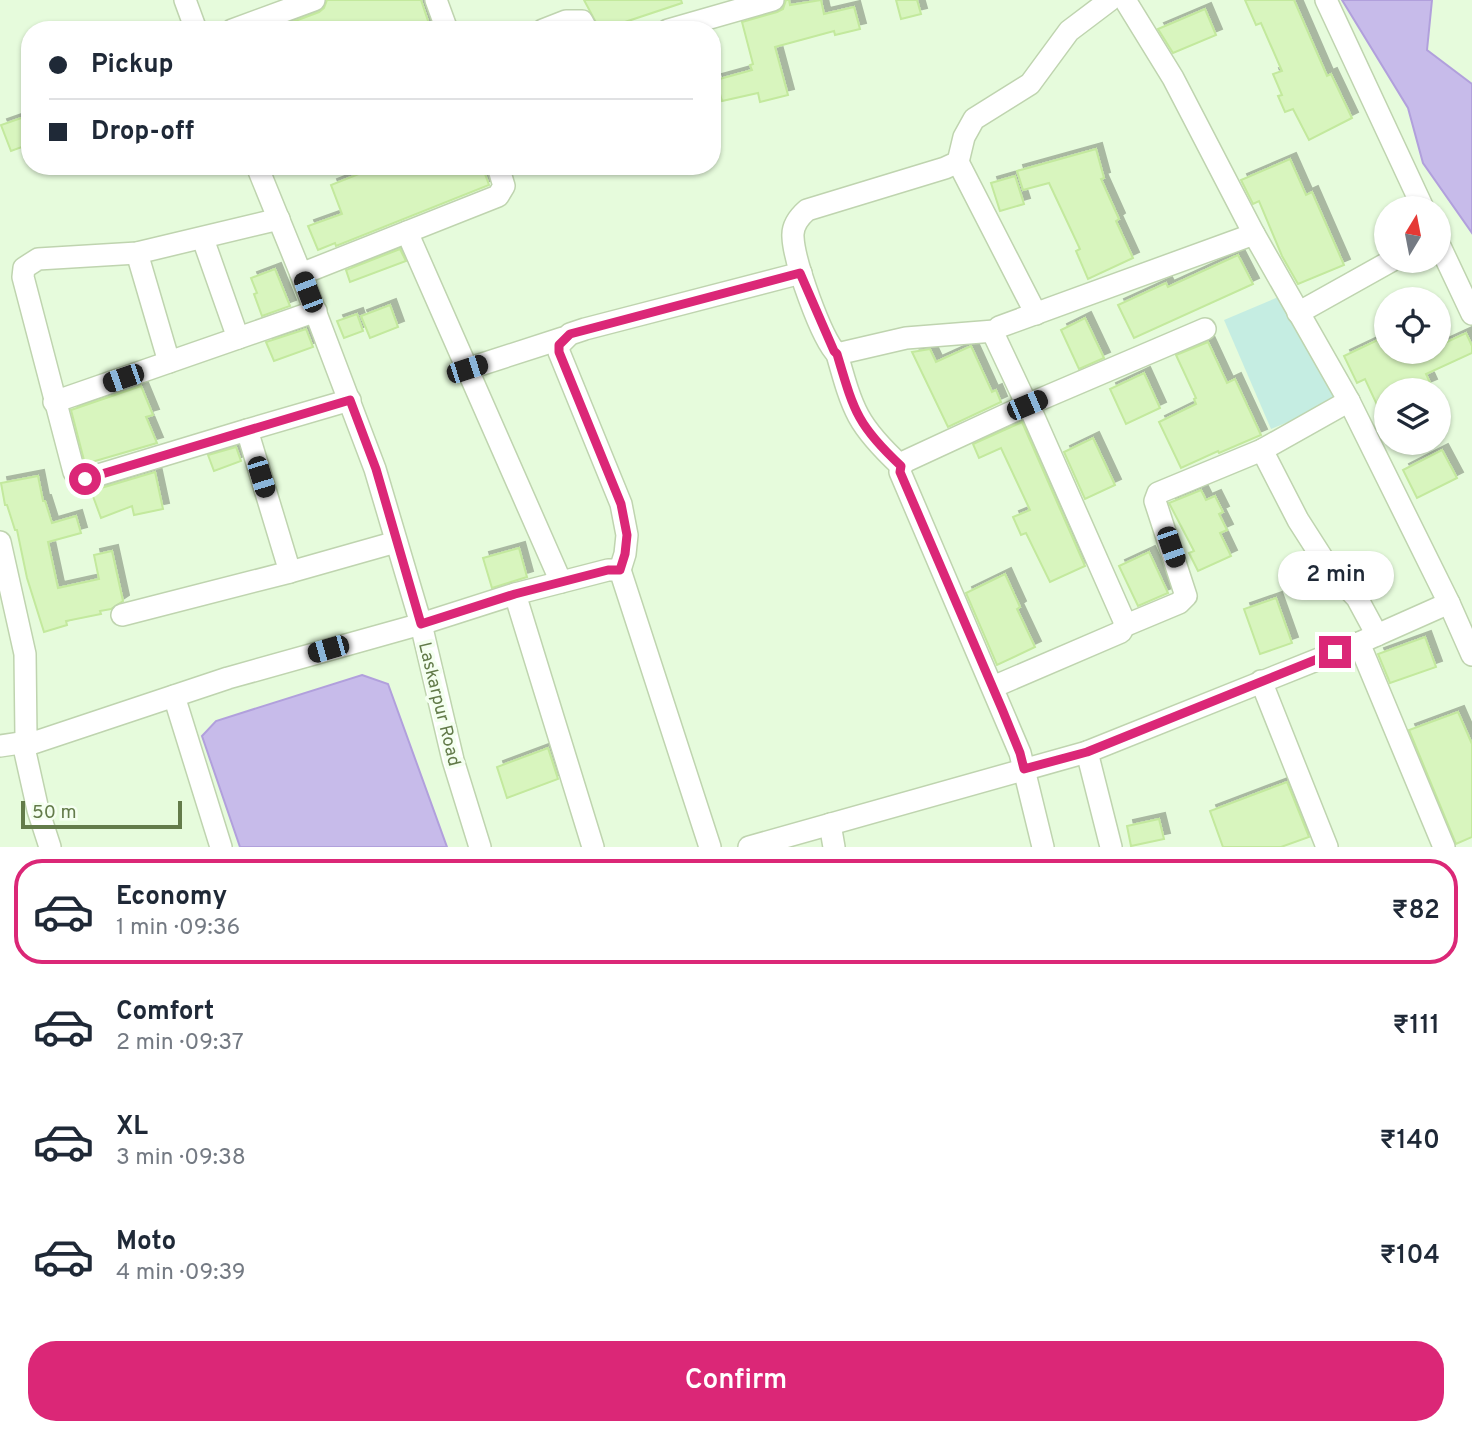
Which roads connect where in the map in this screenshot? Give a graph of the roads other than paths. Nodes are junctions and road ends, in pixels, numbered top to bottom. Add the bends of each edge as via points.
1 (185, 0) edge
2 (314, 0) edge
3 (436, 0) edge
4 (773, 0) edge
5 (1110, 0) edge
6 (1125, 0) edge
7 (1326, 0) edge
8 (193, 21) edge
9 (257, 21) edge
10 (444, 21) edge
11 (700, 21) edge
12 (958, 162) junction
13 (261, 175) edge
14 (501, 175) edge
15 (1417, 196) edge
16 (279, 219) junction
17 (407, 232) junction
18 (1254, 234) junction
19 (204, 239) junction
20 (137, 253) junction
21 (1451, 270) edge
22 (1374, 271) edge
23 (800, 273) junction
24 (301, 274) junction
25 (316, 311) junction
26 (1298, 313) junction
27 (1035, 314) junction
28 (1472, 314) edge
29 (1205, 329) dead end
30 (994, 331) junction
31 (238, 338) junction
32 (563, 338) junction
33 (837, 354) junction
34 (169, 362) junction
35 (467, 369) junction
36 (350, 400) junction
37 (1349, 401) junction
38 (54, 402) junction
39 (1027, 405) junction
40 (247, 430) junction
41 (1262, 450) junction
42 (901, 466) junction
43 (0, 542) edge
44 (397, 542) junction
45 (620, 570) junction
46 (290, 572) junction
47 (561, 582) junction
48 (515, 594) junction
49 (1449, 603) junction
50 (122, 615) dead end
51 (421, 624) junction
52 (1124, 626) junction
53 (1368, 639) junction
54 (1472, 655) edge
55 (1261, 681) junction
56 (993, 687) junction
57 (174, 696) junction
58 (25, 742) junction
59 (0, 746) edge
60 (1087, 752) junction
61 (1024, 769) junction
62 (830, 824) junction
63 (1320, 846) edge
64 (50, 847) edge
65 (221, 847) edge
66 (480, 847) edge
67 (593, 847) edge
68 (710, 847) edge
69 (749, 847) edge
70 (834, 847) edge
71 (1043, 847) edge
72 (1111, 847) edge
73 (1444, 847) edge

1 - 8 street
2 - 9 street
3 - 10 street
4 - 11 street
5 - 12 street via 1069,31 1030,84 974,119
6 - 18 street via 1173,78
7 - 15 street
12 - 23 street via 807,209 793,227
12 - 27 street
13 - 16 street, Laskarpur Road
14 - 17 street via 504,186 498,196
16 - 19 street
16 - 24 street, Laskarpur Road
17 - 24 street
17 - 35 street
18 - 26 street
18 - 27 street
19 - 20 street
19 - 31 street
20 - 34 street
20 - 38 street via 38,259 24,268
21 - 28 street
22 - 26 street
23 - 32 street
23 - 33 street
24 - 25 street, Laskarpur Road
25 - 31 street
25 - 36 street, Laskarpur Road
26 - 37 street
27 - 30 street
29 - 39 street
30 - 33 street via 906,338
30 - 39 street
31 - 34 street
32 - 35 street
32 - 45 street via 559,352 623,513 627,535
33 - 42 street via 859,420
34 - 38 street
35 - 47 street
36 - 40 street
36 - 44 street, Laskarpur Road
37 - 41 street
37 - 49 street
38 - 40 street via 71,467 85,479
39 - 42 street
39 - 52 street via 1125,619
40 - 46 street
41 - 52 street via 1158,493 1155,501 1186,596 1180,603
41 - 53 street via 1330,570 1357,598
42 - 56 street
43 - 58 street via 25,654
44 - 46 street
44 - 51 street, Laskarpur Road
45 - 47 street
45 - 68 street
46 - 50 street
47 - 48 street
48 - 51 street
48 - 67 street
49 - 53 street
49 - 54 street
51 - 57 street
51 - 66 street, Laskarpur Road via 453,760
52 - 56 street via 1121,632
53 - 55 street
53 - 73 street
55 - 60 street
55 - 63 street
56 - 61 street
57 - 58 street
57 - 65 street
58 - 59 street
58 - 64 street
60 - 61 street
60 - 72 street
61 - 62 street
61 - 71 street
62 - 69 street
62 - 70 street

